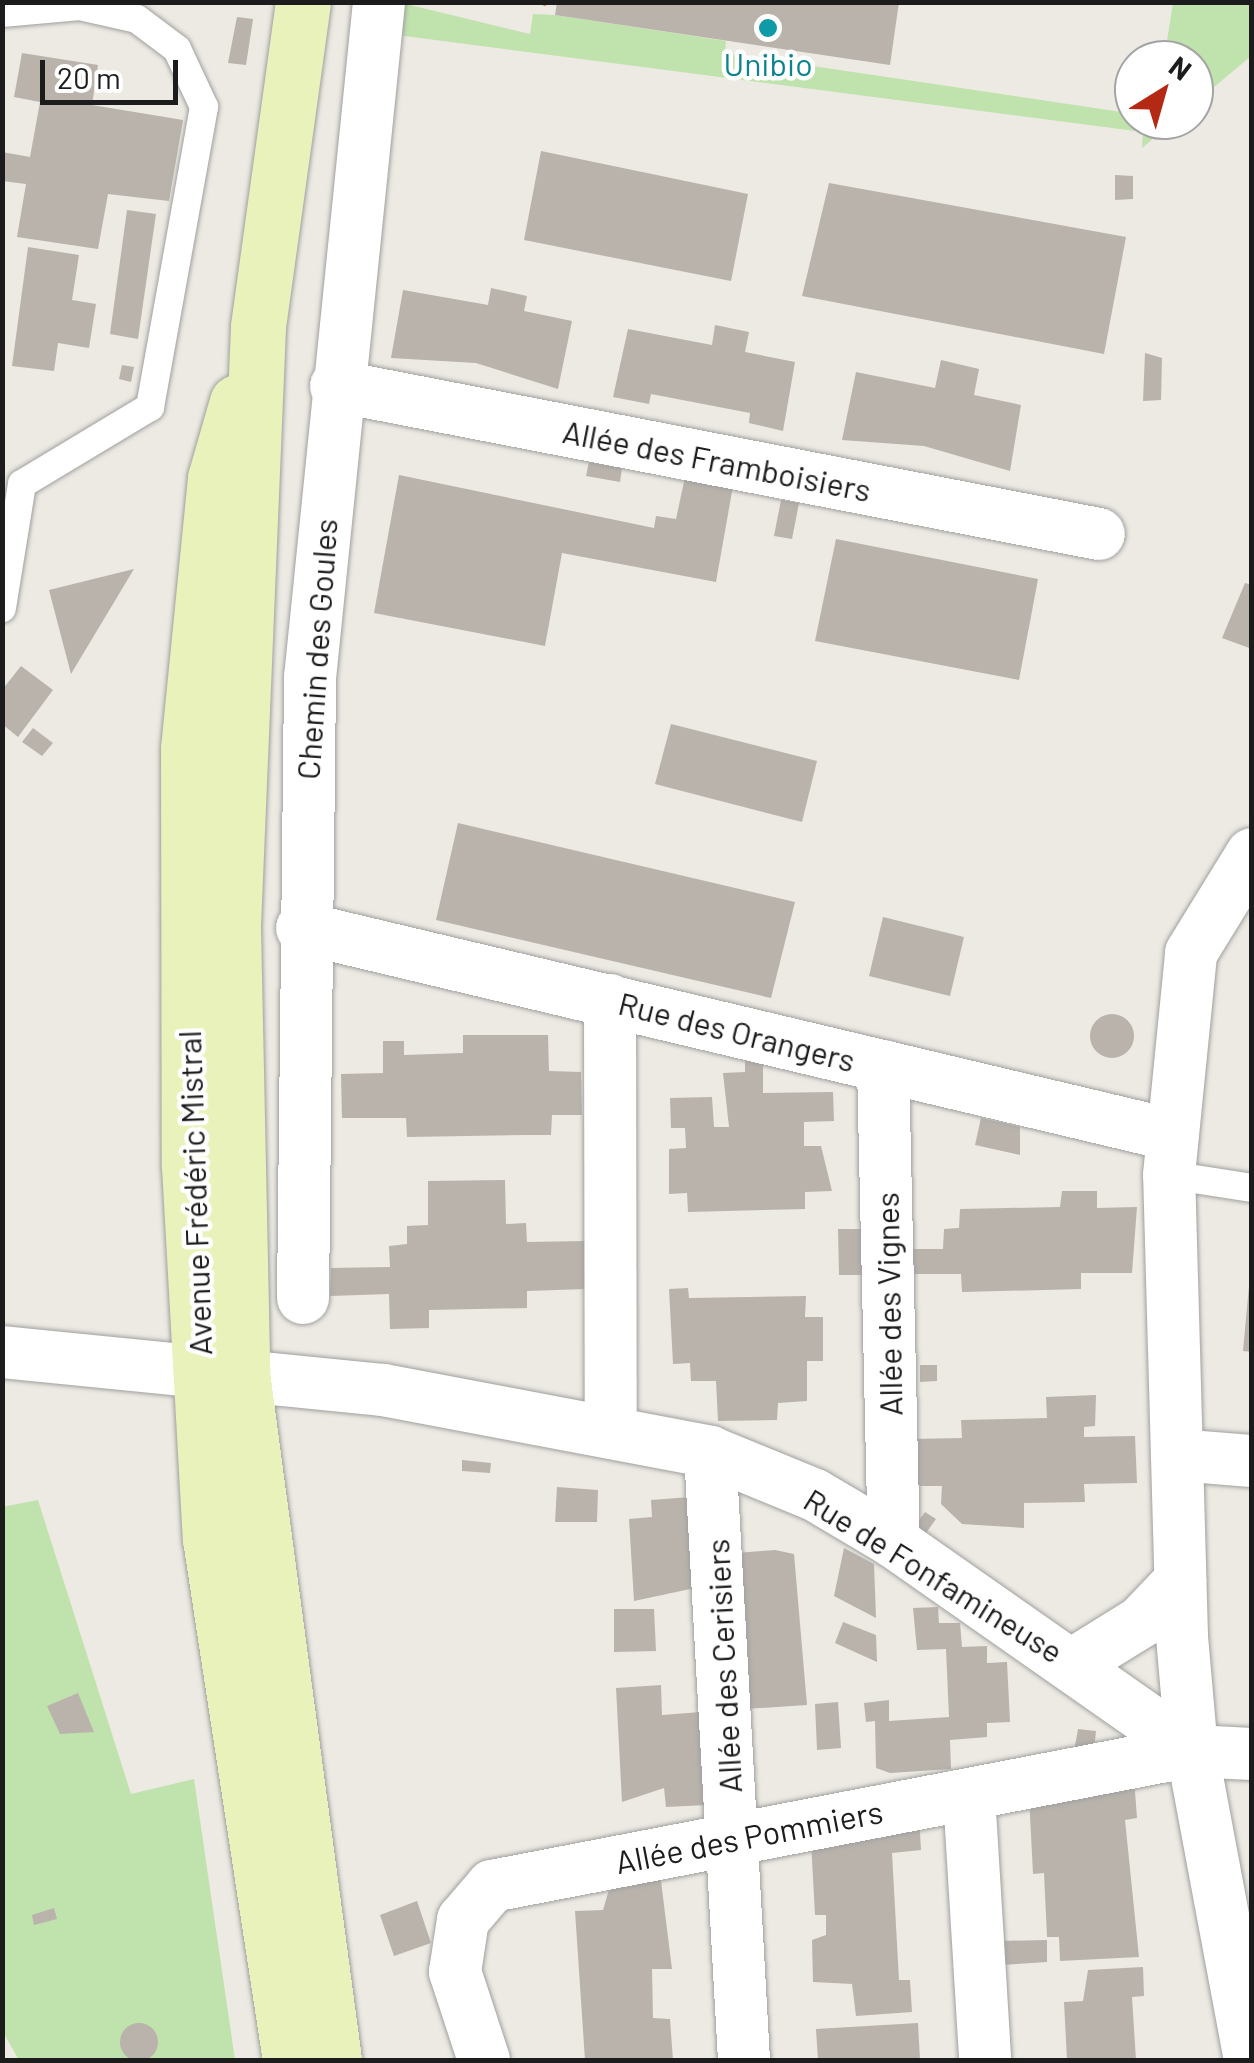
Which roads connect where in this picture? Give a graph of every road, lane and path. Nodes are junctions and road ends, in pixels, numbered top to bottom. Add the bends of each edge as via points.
1 (304, 2) edge
2 (379, 2) edge
3 (2, 13) edge
4 (336, 386) junction
5 (1098, 534) dead end
6 (2, 608) edge
7 (1252, 854) edge
8 (302, 928) junction
9 (610, 1000) junction
10 (883, 1066) junction
11 (1171, 1155) junction
12 (1252, 1188) edge
13 (303, 1298) dead end
14 (2, 1352) edge
15 (220, 1371) junction
16 (611, 1432) junction
17 (710, 1452) junction
18 (1177, 1455) junction
19 (1252, 1461) edge
20 (894, 1542) junction
21 (1180, 1581) junction
22 (1182, 1636) junction
23 (1088, 1674) junction
24 (1192, 1752) junction
25 (1252, 1754) edge
26 (970, 1794) junction
27 (733, 1840) junction
28 (290, 2060) edge
29 (334, 2060) edge
30 (484, 2060) edge
31 (744, 2060) edge
32 (985, 2060) edge
33 (1250, 2060) edge

1 - 15 main road, Avenue Frédéric Mistral via 258,327
2 - 4 street, Chemin des Goules
3 - 6 lane via 80,6 137,19 177,49 204,107 150,407 22,484
4 - 5 street, Allée des Framboisiers
4 - 8 street, Chemin des Goules via 310,678
7 - 11 street via 1191,953
8 - 9 street, Rue des Orangers
8 - 13 street, Chemin des Goules
9 - 10 street, Rue des Orangers
9 - 16 street
10 - 11 street, Rue des Orangers
10 - 20 street, Allée des Vignes
11 - 12 lane
11 - 18 street
14 - 15 street, Rue de Fonfamineuse
15 - 16 street, Rue de Fonfamineuse
15 - 28 main road, Avenue Frédéric Mistral via 210,1539
15 - 29 main road, Avenue Frédéric Mistral
16 - 17 street, Rue de Fonfamineuse
17 - 20 street, Rue de Fonfamineuse via 815,1495
17 - 27 street, Allée des Cerisiers
18 - 19 street
18 - 21 street
20 - 23 street, Rue de Fonfamineuse
21 - 22 street
21 - 23 street
22 - 23 street
22 - 24 street
23 - 24 street, Rue de Fonfamineuse
24 - 25 street
24 - 26 street, Allée des Pommiers
24 - 33 street
26 - 27 street, Allée des Pommiers
26 - 32 street
27 - 30 street, Allée des Pommiers via 492,1886 463,1920 455,1972
27 - 31 street, Allée des Cerisiers

